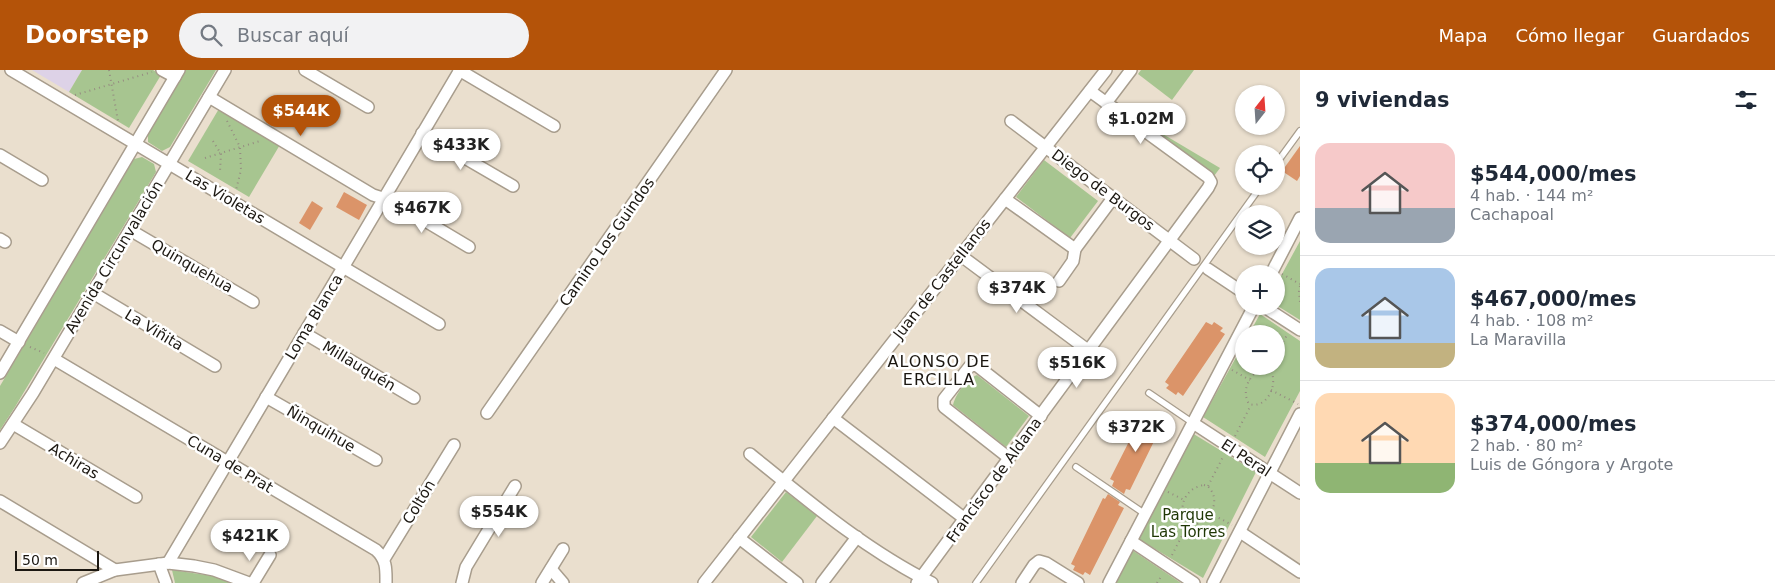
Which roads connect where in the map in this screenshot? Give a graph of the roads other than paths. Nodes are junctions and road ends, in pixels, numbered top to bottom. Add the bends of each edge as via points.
1 (10, 70) edge
2 (160, 70) edge
3 (225, 70) edge
4 (305, 70) edge
5 (459, 70) edge
6 (726, 70) edge
7 (1106, 70) edge
8 (1131, 70) edge
9 (177, 74) edge
10 (1090, 91) junction
11 (209, 98) junction
12 (1106, 103) junction
13 (368, 107) dead end
14 (1011, 120) dead end
15 (554, 126) dead end
16 (1300, 131) edge
17 (422, 134) junction
18 (135, 144) junction
19 (1046, 147) junction
20 (1285, 152) edge
21 (0, 155) edge
22 (169, 164) junction
23 (42, 180) dead end
24 (512, 186) dead end
25 (1254, 195) edge
26 (384, 198) junction
27 (1113, 198) junction
28 (1005, 199) junction
29 (1300, 218) edge
30 (130, 230) junction
31 (1171, 241) junction
32 (469, 247) dead end
33 (1075, 249) junction
34 (960, 256) junction
35 (1194, 259) dead end
36 (1276, 265) edge
37 (343, 267) junction
38 (1208, 270) dead end
39 (1058, 281) dead end
40 (1235, 287) edge
41 (93, 293) junction
42 (253, 302) dead end
43 (1250, 315) edge
44 (1278, 315) edge
45 (439, 324) dead end
46 (0, 330) edge
47 (1300, 330) edge
48 (304, 333) junction
49 (18, 342) junction
50 (1089, 351) junction
51 (54, 359) junction
52 (215, 366) dead end
53 (0, 373) edge
54 (1149, 393) dead end
55 (266, 397) junction
56 (414, 398) dead end
57 (487, 413) dead end
58 (1300, 415) edge
59 (1041, 416) junction
60 (833, 418) junction
61 (1193, 422) junction
62 (13, 424) junction
63 (0, 443) edge
64 (454, 445) dead end
65 (750, 454) dead end
66 (1009, 458) junction
67 (376, 460) dead end
68 (228, 462) junction
69 (1076, 466) dead end
70 (1270, 473) junction
71 (784, 481) junction
72 (515, 486) dead end
73 (1300, 493) edge
74 (136, 497) dead end
75 (0, 501) edge
76 (1145, 514) junction
77 (965, 518) junction
78 (1240, 531) junction
79 (857, 537) junction
80 (739, 538) junction
81 (1131, 541) junction
82 (563, 549) dead end
83 (270, 555) dead end
84 (384, 560) junction
85 (163, 564) junction
86 (551, 569) junction
87 (115, 570) junction
88 (1300, 572) edge
89 (924, 581) edge
90 (83, 583) edge
91 (166, 583) edge
92 (251, 583) edge
93 (386, 583) edge
94 (462, 583) edge
95 (542, 583) edge
96 (563, 583) edge
97 (704, 583) edge
98 (797, 583) edge
99 (822, 583) edge
100 (976, 583) edge
101 (1022, 583) edge
102 (1078, 583) edge
103 (1109, 583) edge
104 (1194, 583) edge
105 (1213, 583) edge

1 - 18 street, Las Violetas
2 - 9 street
3 - 11 street, Avenida Circunvalación
4 - 13 street
5 - 15 street
5 - 17 street, Loma Blanca
6 - 57 street, Camino Los Guindos
7 - 10 street, Juan de Castellanos
8 - 12 street
9 - 18 street
10 - 12 street
10 - 19 street, Juan de Castellanos
11 - 22 street, Avenida Circunvalación
11 - 26 street via 373,195
12 - 31 street, Francisco de Aldana via 1208,177 1208,188
14 - 19 street, Diego de Burgos
16 - 20 lane
17 - 24 street
17 - 26 street, Loma Blanca
18 - 22 street, Las Violetas
18 - 49 street
19 - 27 street, Diego de Burgos
19 - 28 street, Juan de Castellanos
21 - 23 street
22 - 30 street, Avenida Circunvalación
22 - 37 street, Las Violetas
25 - 100 lane
26 - 32 street
26 - 37 street, Loma Blanca
27 - 31 street, Diego de Burgos
27 - 33 street
28 - 33 street
28 - 34 street, Juan de Castellanos
29 - 36 street
30 - 41 street, Avenida Circunvalación
30 - 42 street, Quinquehua
31 - 35 street, Diego de Burgos
31 - 50 street, Francisco de Aldana
33 - 39 street via 1073,261
34 - 50 street
34 - 60 street, Juan de Castellanos
37 - 45 street, Las Violetas
37 - 48 street, Loma Blanca
38 - 40 street
41 - 51 street, Avenida Circunvalación
41 - 52 street, La Viñita
43 - 61 street
44 - 47 street
46 - 49 street
48 - 55 street, Loma Blanca
48 - 56 street, Millauquén
49 - 53 street
50 - 59 street, Francisco de Aldana
51 - 62 street, Avenida Circunvalación
51 - 68 street, Cuna de Prat
54 - 61 lane
55 - 67 street, Ñinquihue
55 - 68 street, Loma Blanca
58 - 70 street
59 - 66 street, Francisco de Aldana
59 - 66 street via 976,365 970,366 944,400 944,407
60 - 71 street, Juan de Castellanos
60 - 77 street
61 - 70 street, El Peral
61 - 76 street
62 - 63 street, Avenida Circunvalación
62 - 74 street, Achiras
64 - 84 street, Coltón
65 - 71 street
66 - 77 street, Francisco de Aldana
68 - 84 street, Cuna de Prat via 376,550
68 - 85 street, Loma Blanca
69 - 76 lane
70 - 73 street, El Peral
70 - 78 street
71 - 79 street
71 - 80 street, Juan de Castellanos
72 - 94 street via 466,567
75 - 87 street
76 - 81 street
77 - 89 street, Francisco de Aldana
78 - 88 street
78 - 105 street
79 - 89 street
79 - 99 street
80 - 97 street, Juan de Castellanos
80 - 98 street
81 - 103 street
81 - 104 street
82 - 86 street
83 - 92 street
84 - 93 street
85 - 87 street
85 - 91 street
85 - 92 street via 214,570
86 - 95 street
86 - 96 street
87 - 90 street
101 - 102 street via 1039,561

